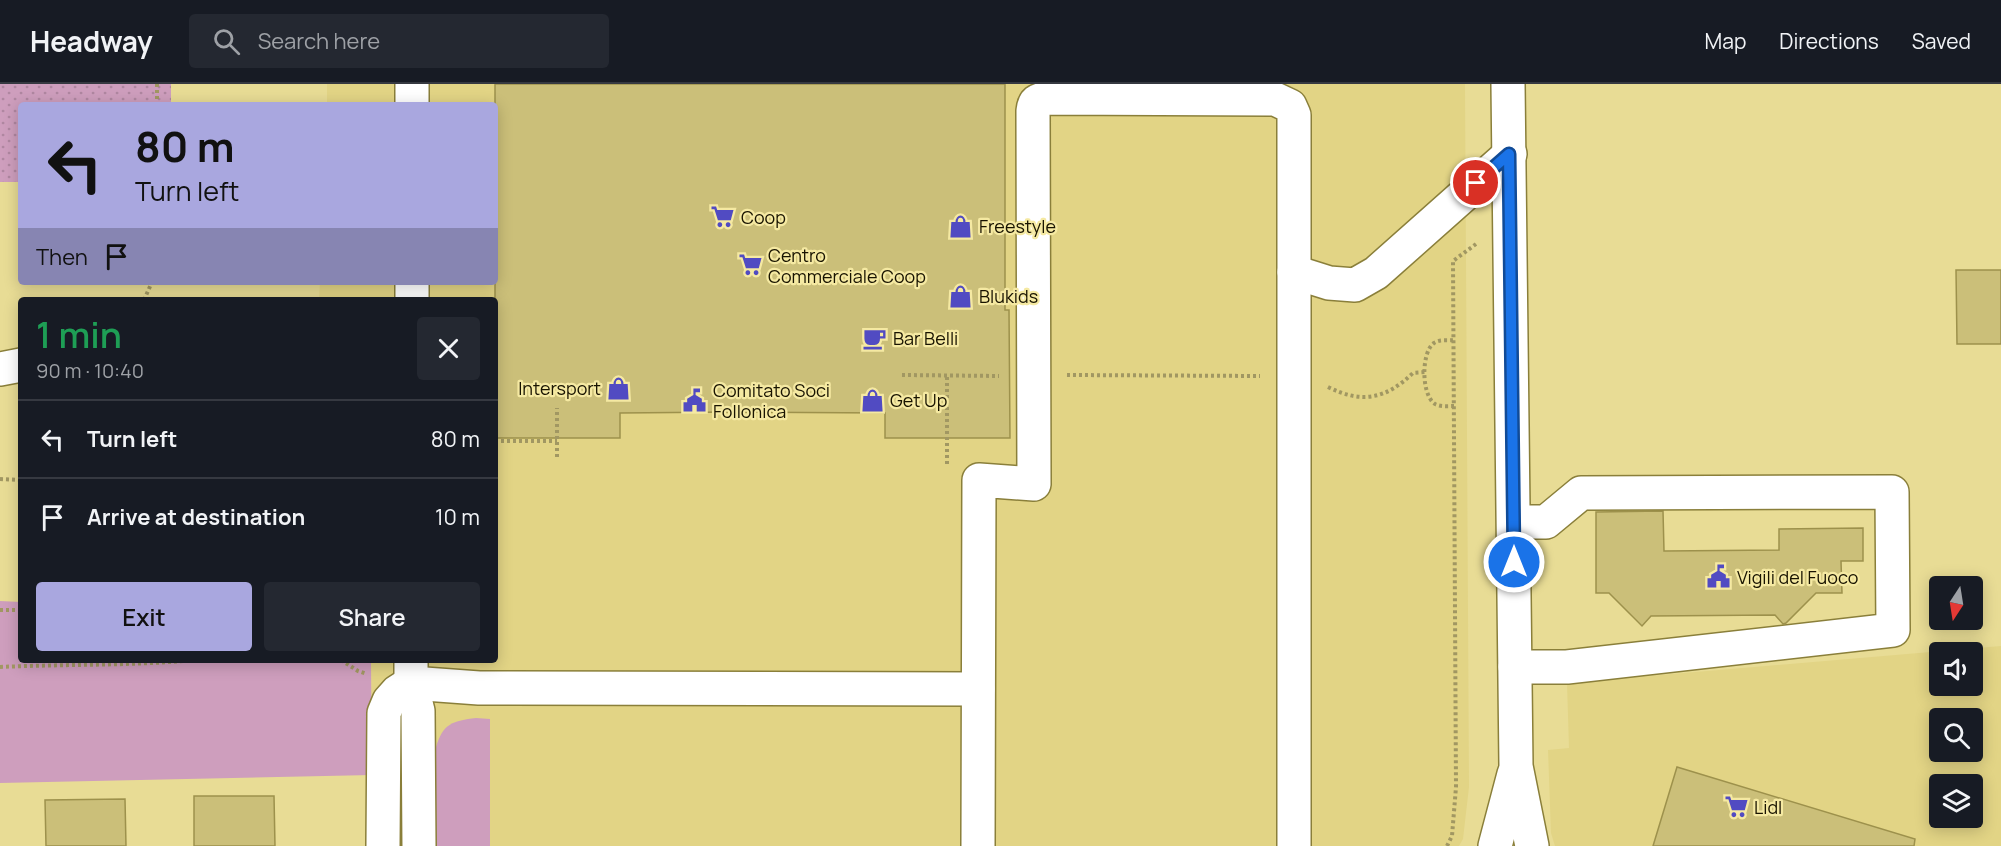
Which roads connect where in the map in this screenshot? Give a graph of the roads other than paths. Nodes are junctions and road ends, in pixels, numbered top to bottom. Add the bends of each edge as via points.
1 (412, 84) edge
2 (1508, 84) edge
3 (412, 102) edge
4 (1509, 154) junction
5 (1294, 272) junction
6 (18, 366) edge
7 (0, 369) edge
8 (1514, 522) junction
9 (1515, 667) junction
10 (411, 672) edge
11 (479, 688) junction
12 (978, 689) junction
13 (418, 737) junction
14 (1516, 766) junction
15 (383, 846) edge
16 (419, 846) edge
17 (978, 846) edge
18 (1294, 846) edge
19 (1495, 846) edge
20 (1532, 846) edge

1 - 3 main road
2 - 4 main road
4 - 5 main road via 1376,273 1355,285 1329,283
4 - 8 main road
5 - 12 main road via 1294,115 1290,106 1275,99 1038,100 1034,104 1021,375 1034,484 979,480
5 - 18 main road
6 - 7 main road
8 - 9 main road
8 - 9 main road via 1546,522 1581,493 1892,492 1893,630 1568,667
9 - 14 main road
10 - 11 main road
10 - 13 main road
10 - 15 main road via 384,713
11 - 12 main road
11 - 13 main road via 449,697
12 - 17 main road
13 - 16 main road
14 - 19 main road
14 - 20 main road

